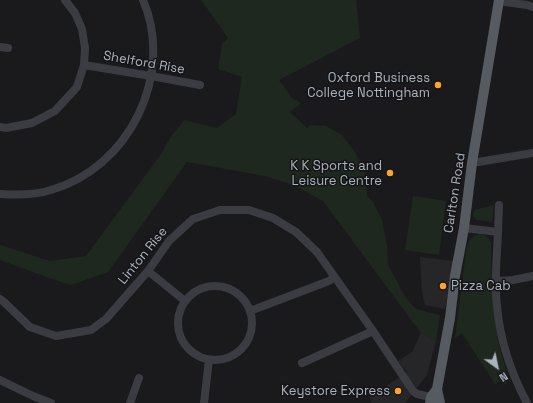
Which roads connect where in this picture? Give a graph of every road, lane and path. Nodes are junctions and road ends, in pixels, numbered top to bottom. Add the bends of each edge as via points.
1 (65, 0) edge
2 (143, 0) edge
3 (498, 1) edge
4 (533, 7) edge
5 (84, 65) junction
6 (152, 76) junction
7 (200, 85) dead end
8 (0, 127) edge
9 (533, 153) edge
10 (472, 163) junction
11 (0, 194) edge
12 (500, 205) dead end
13 (464, 228) junction
14 (498, 232) junction
15 (148, 270) junction
16 (533, 276) edge
17 (334, 277) junction
18 (496, 281) junction
19 (0, 299) edge
20 (185, 301) junction
21 (250, 311) junction
22 (373, 331) junction
23 (209, 360) junction
24 (302, 363) dead end
25 (139, 378) dead end
26 (0, 380) edge
27 (432, 396) edge
28 (51, 403) edge
29 (130, 403) edge
30 (204, 403) edge
31 (440, 403) edge
32 (527, 403) edge

1 - 5 street via 75,13 82,29
2 - 6 street via 148,11 153,42
3 - 4 street
3 - 10 main road, Carlton Road
5 - 6 street, Shelford Rise
5 - 8 street via 77,87 55,111 32,123
6 - 7 street, Shelford Rise
6 - 11 street via 144,104 129,133 109,156 88,173 50,190 14,195
9 - 10 street
10 - 13 main road, Carlton Road
12 - 14 street
13 - 14 street
13 - 27 main road, Carlton Road via 450,318
14 - 18 street
15 - 17 street, Linton Rise via 169,241 193,219 220,210 249,210 273,218 296,232 317,252
15 - 19 street, Linton Rise via 106,320 91,330 74,334 56,336 30,327
15 - 20 street
16 - 18 street
17 - 21 street via 330,281
17 - 22 street, Linton Rise
18 - 32 street via 497,307 504,344 516,383
20 - 21 street via 201,289 220,287 238,295
20 - 23 street via 178,319 180,337 192,353
21 - 23 street via 251,330 243,347 228,358
22 - 24 street
22 - 27 street, Linton Rise via 413,391
23 - 30 street
25 - 29 street
26 - 28 street
27 - 31 main road, Carlton Road

